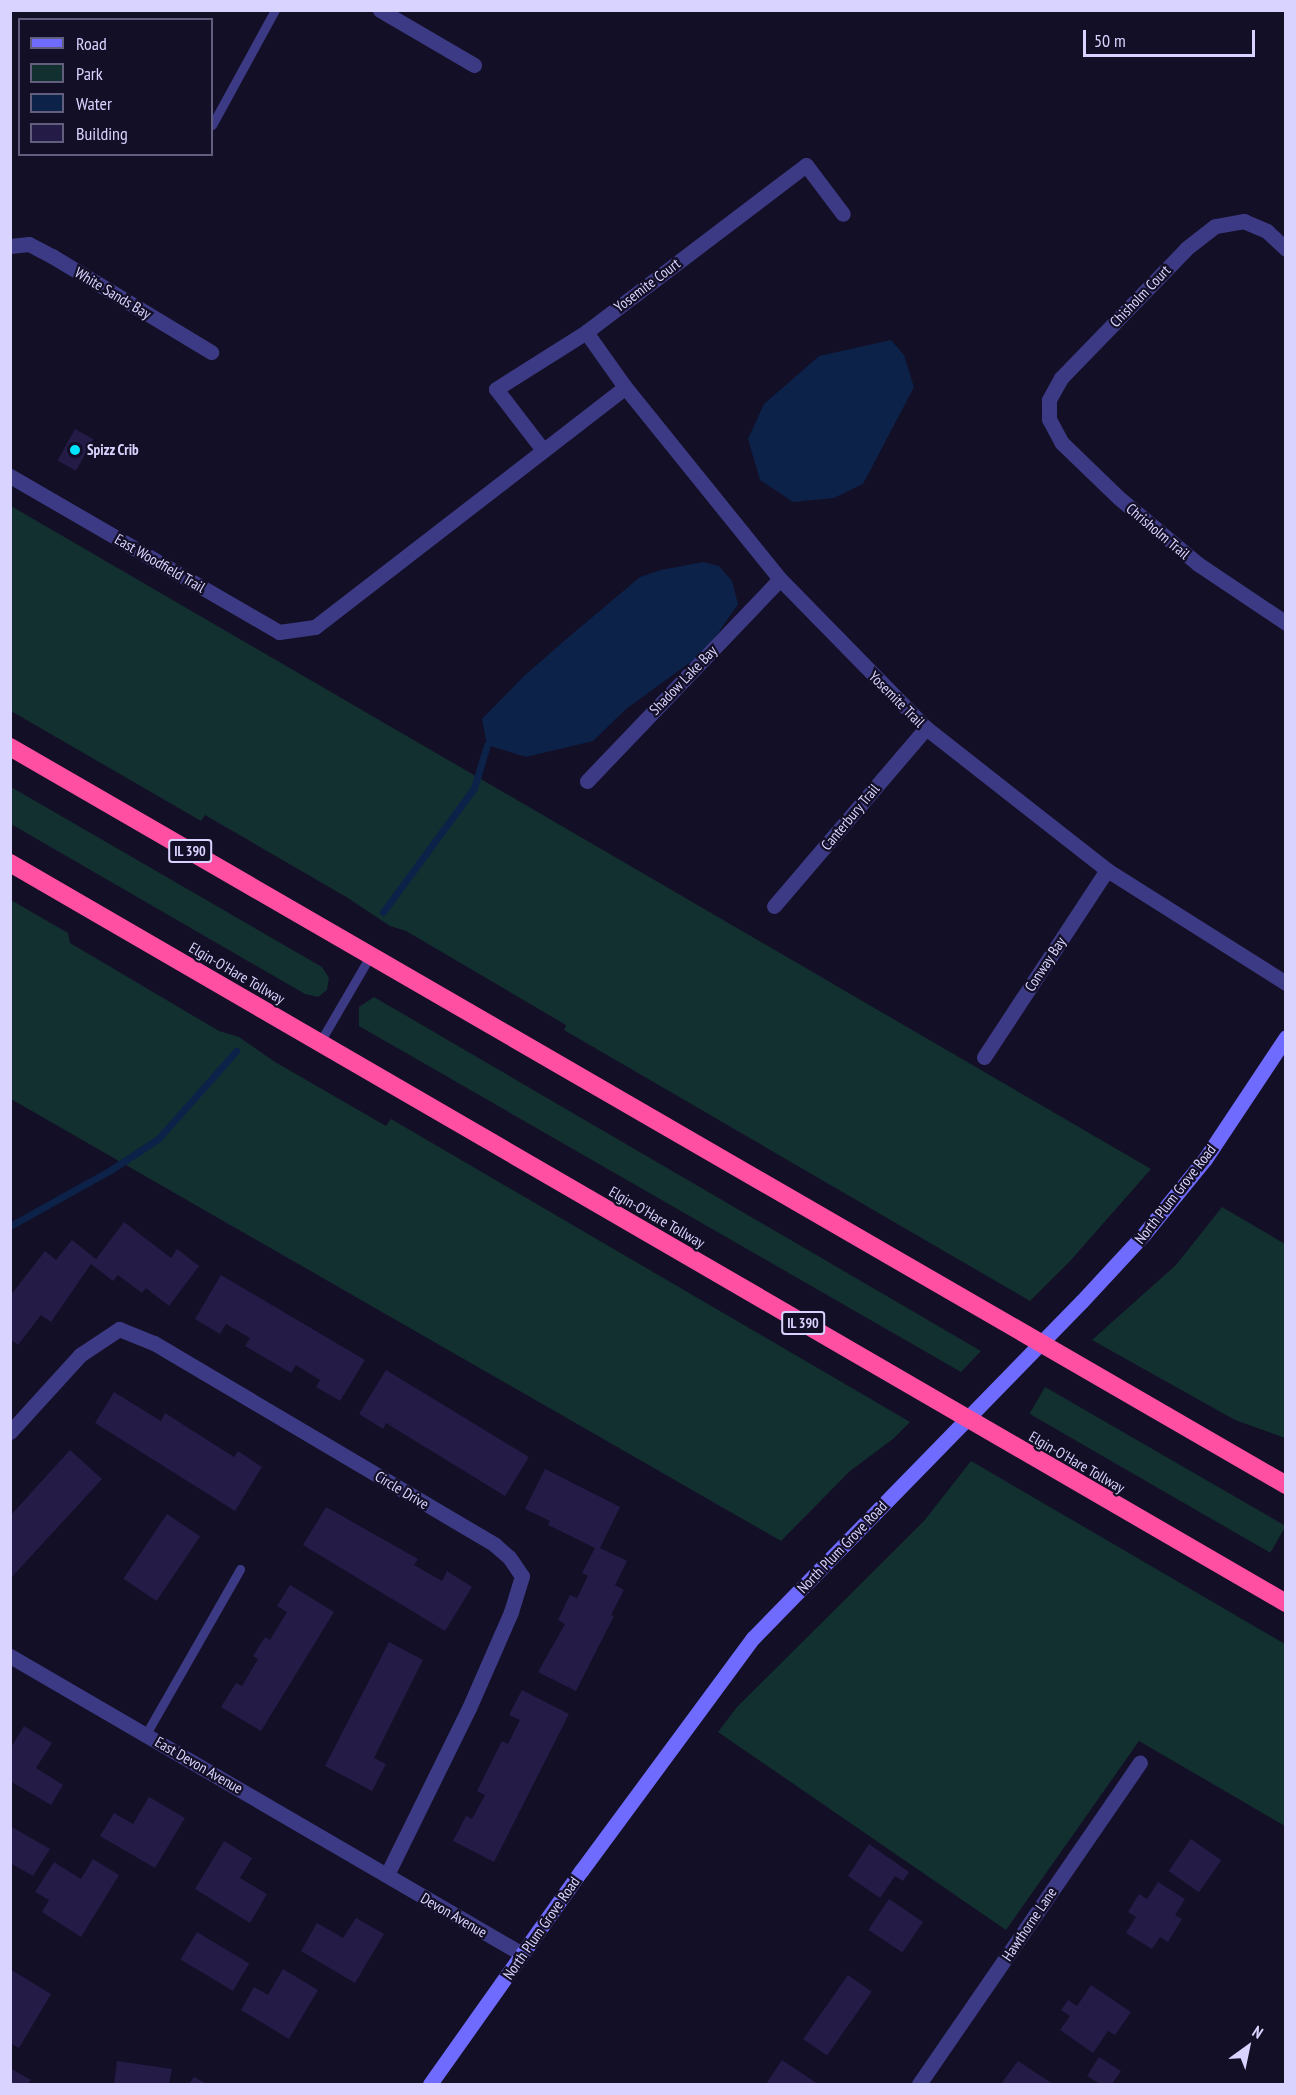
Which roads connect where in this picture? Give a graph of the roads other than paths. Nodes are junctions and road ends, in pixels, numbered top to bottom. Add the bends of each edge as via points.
1 (262, 10) edge
2 (380, 10) edge
3 (273, 13) edge
4 (474, 65) dead end
5 (213, 123) edge
6 (843, 214) dead end
7 (10, 246) edge
8 (1286, 249) edge
9 (586, 332) junction
10 (212, 352) dead end
11 (625, 387) junction
12 (1049, 419) joint
13 (543, 450) junction
14 (10, 476) edge
15 (780, 579) junction
16 (1286, 623) edge
17 (926, 728) junction
18 (10, 747) edge
19 (587, 781) dead end
20 (10, 863) edge
21 (1107, 870) junction
22 (774, 906) dead end
23 (370, 956) junction
24 (1286, 983) edge
25 (1286, 1037) edge
26 (320, 1042) junction
27 (984, 1057) dead end
28 (10, 1432) edge
29 (1254, 1467) junction
30 (1286, 1472) edge
31 (1286, 1485) edge
32 (240, 1569) dead end
33 (1286, 1603) edge
34 (10, 1656) edge
35 (146, 1734) junction
36 (1140, 1763) dead end
37 (387, 1875) junction
38 (522, 1954) junction
39 (430, 2085) edge
40 (919, 2085) edge

1 - 3 lane
2 - 4 street
3 - 5 lane
6 - 9 street, Yosemite Court via 806,165
7 - 10 street, White Sands Bay via 29,244 52,256
8 - 12 street, Chisholm Court via 1267,231 1244,221 1215,226 1186,249 1061,378 1049,400
9 - 11 street, Yosemite Trail
9 - 13 street, Yosemite Court via 496,389
11 - 13 street
11 - 15 street, Yosemite Trail
12 - 16 street, Chrisholm Trail via 1062,443 1119,498 1198,564
13 - 14 street, East Woodfield Trail via 315,627 279,632
15 - 17 street, Yosemite Trail
15 - 19 street, Shadow Lake Bay
17 - 21 street, Yosemite Trail
17 - 22 street, Canterbury Trail
18 - 23 highway, IL 390
20 - 26 highway, Elgin-O'Hare Tollway / IL 390
21 - 24 street, Yosemite Trail
21 - 27 street, Conway Bay
23 - 26 lane
23 - 29 highway, IL 390
25 - 38 street, North Plum Grove Road via 1205,1159 1144,1234 753,1638
26 - 33 highway, Elgin-O'Hare Tollway / IL 390
28 - 37 street, Circle Drive via 80,1355 118,1329 154,1343 495,1545 509,1557 522,1576 511,1612
29 - 30 lane
29 - 31 highway, IL 390
32 - 35 lane
34 - 35 street, East Devon Avenue
35 - 37 street, East Devon Avenue
36 - 40 street, Hawthorne Lane
37 - 38 street, Devon Avenue
38 - 39 street, North Plum Grove Road

